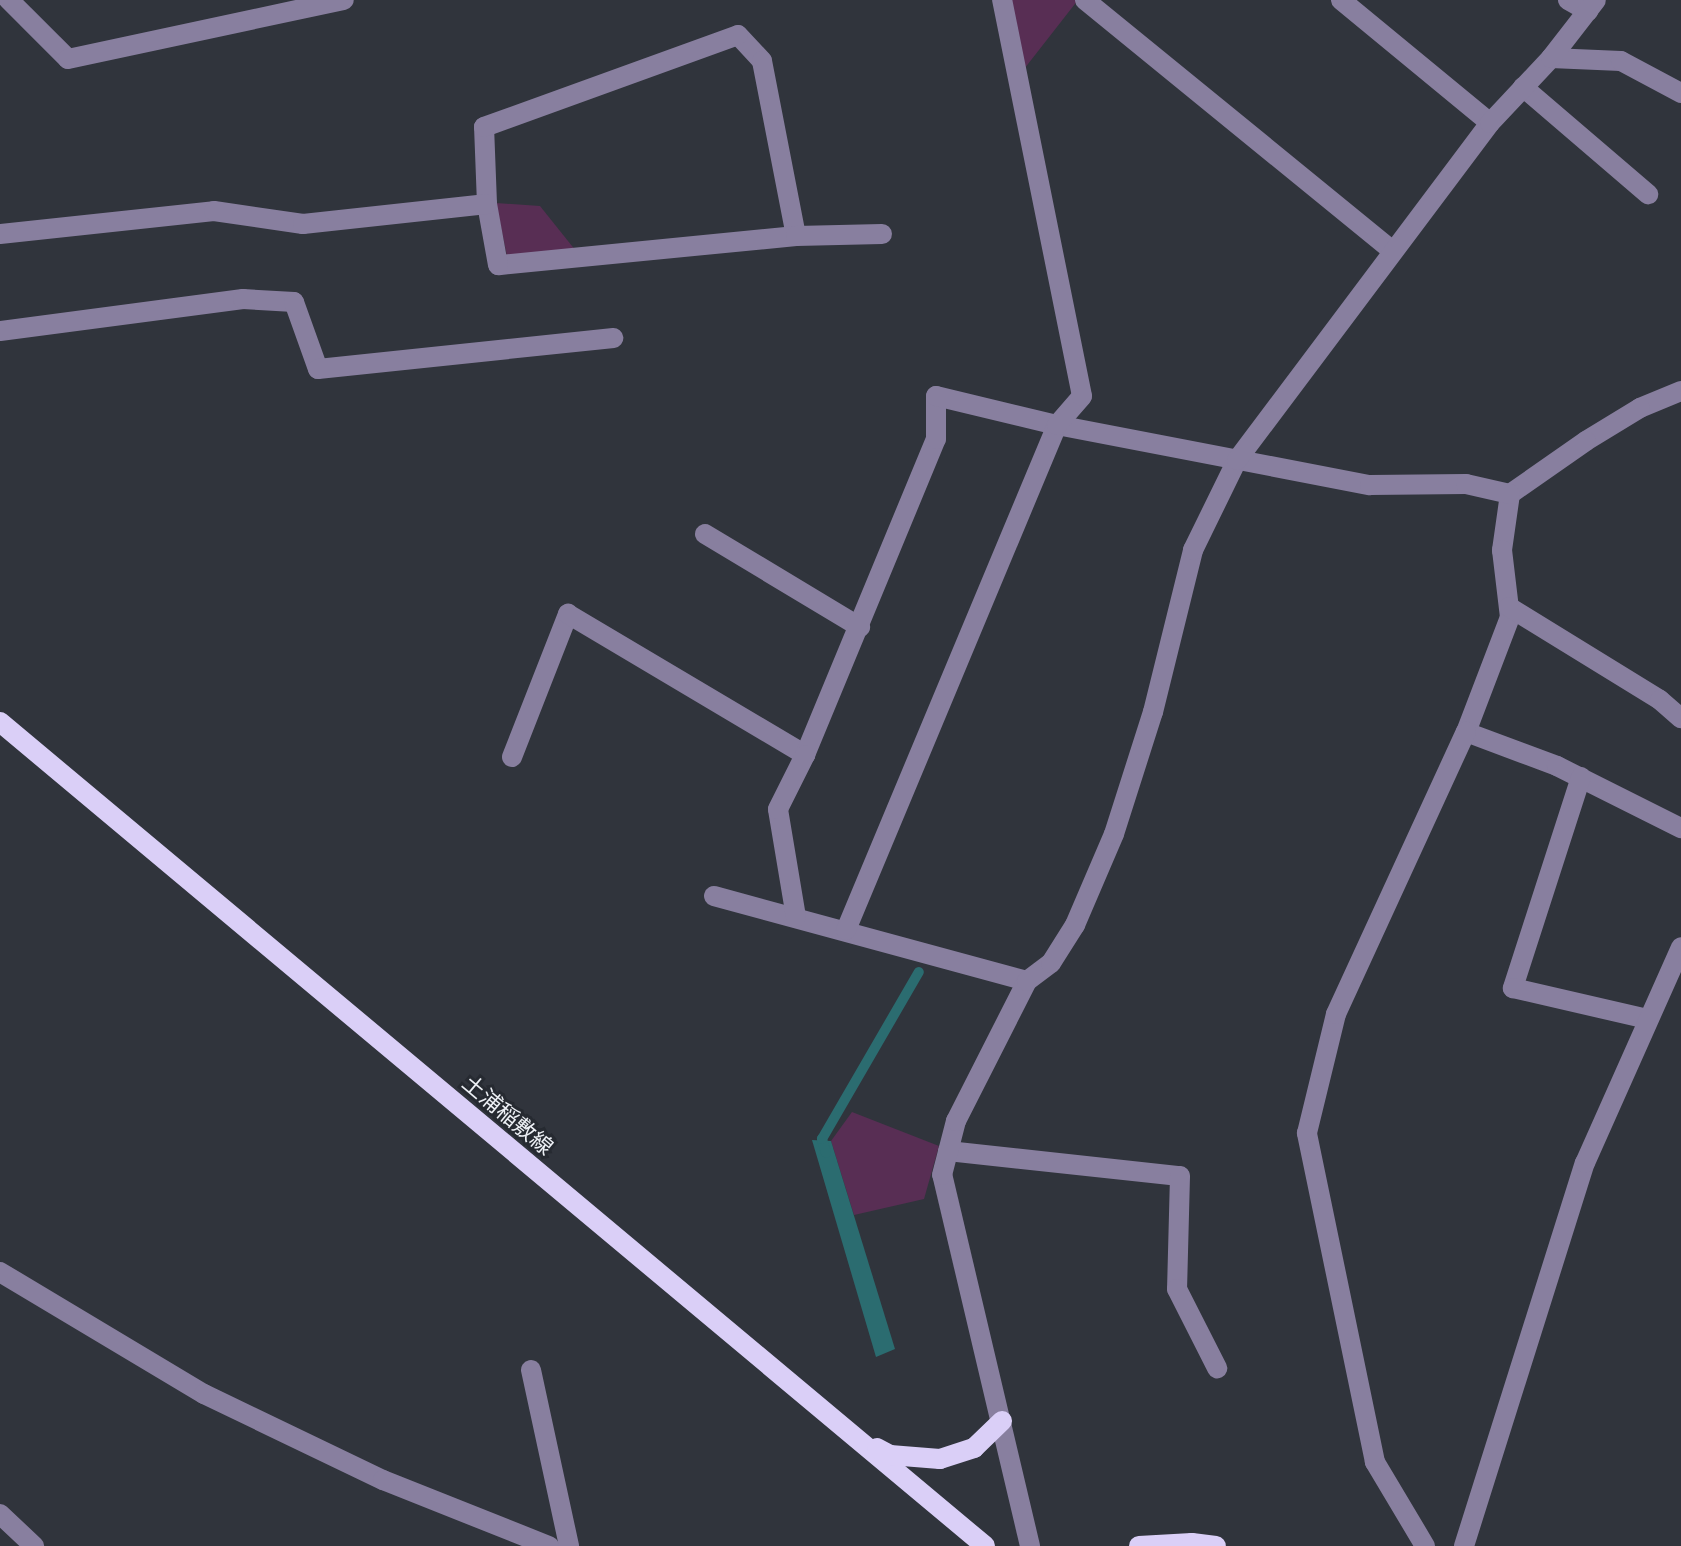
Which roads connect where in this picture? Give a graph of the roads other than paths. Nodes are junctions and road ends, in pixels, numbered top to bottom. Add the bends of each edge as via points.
1 (9, 0) edge
2 (344, 0) edge
3 (1002, 0) edge
4 (1085, 0) edge
5 (1341, 0) edge
6 (1568, 0) edge
7 (1592, 5) edge
8 (1551, 58) junction
9 (1523, 87) junction
10 (1681, 93) edge
11 (1490, 123) junction
12 (1648, 194) dead end
13 (487, 204) junction
14 (0, 234) edge
15 (882, 234) dead end
16 (796, 236) junction
17 (1391, 250) junction
18 (0, 331) edge
19 (613, 338) dead end
20 (1681, 391) edge
21 (1057, 425) junction
22 (1237, 460) junction
23 (1510, 494) junction
24 (705, 534) dead end
25 (1509, 607) junction
26 (860, 627) junction
27 (1681, 718) edge
28 (0, 722) edge
29 (1466, 732) junction
30 (805, 755) junction
31 (512, 757) dead end
32 (1581, 777) junction
33 (1681, 828) edge
34 (714, 896) dead end
35 (796, 917) junction
36 (846, 930) junction
37 (1681, 947) edge
38 (1027, 981) junction
39 (1647, 1019) junction
40 (948, 1151) junction
41 (0, 1272) edge
42 (1217, 1368) dead end
43 (531, 1370) dead end
44 (1002, 1421) junction
45 (856, 1437) junction
46 (0, 1514) edge
47 (506, 1539) edge
48 (34, 1546) edge
49 (549, 1546) edge
50 (569, 1546) edge
51 (985, 1546) edge
52 (1030, 1546) edge
53 (1139, 1546) edge
54 (1216, 1546) edge
55 (1425, 1546) edge
56 (1464, 1546) edge

1 - 2 street via 68,59
3 - 21 street via 1082,396
4 - 17 street
5 - 11 street
6 - 7 street
7 - 8 street
8 - 9 street
8 - 10 street via 1621,61
9 - 11 street
9 - 12 street
11 - 17 street
13 - 14 street via 303,224 214,211
13 - 16 street via 498,265
13 - 16 street via 484,127 738,35 762,61
15 - 16 street
17 - 22 street
18 - 19 street via 243,299 294,302 318,369
20 - 23 street via 1640,408
21 - 22 street
21 - 26 street via 936,396 936,439
21 - 36 street
22 - 23 street via 1370,485 1466,484
22 - 38 street via 1193,550 1153,712 1114,834 1075,925 1051,963
23 - 25 street via 1502,550
24 - 26 street
25 - 27 street
25 - 29 street via 1510,617
26 - 30 street
28 - 45 main road, 土浦稲敷線
29 - 32 street
29 - 55 street via 1336,1014 1307,1133 1375,1462
30 - 31 street via 568,614
30 - 35 street via 778,809
32 - 33 street
32 - 39 street via 1513,988
34 - 35 street
35 - 36 street
36 - 38 street
37 - 39 street
38 - 40 street via 956,1121
39 - 56 street via 1585,1163
40 - 42 street via 1180,1176 1177,1289
40 - 44 street via 942,1175
41 - 47 street via 204,1394
43 - 50 street
44 - 45 main road via 974,1448 940,1459 890,1455
44 - 52 street
45 - 51 main road, 土浦稲敷線
46 - 48 street
47 - 49 street
53 - 54 main road

